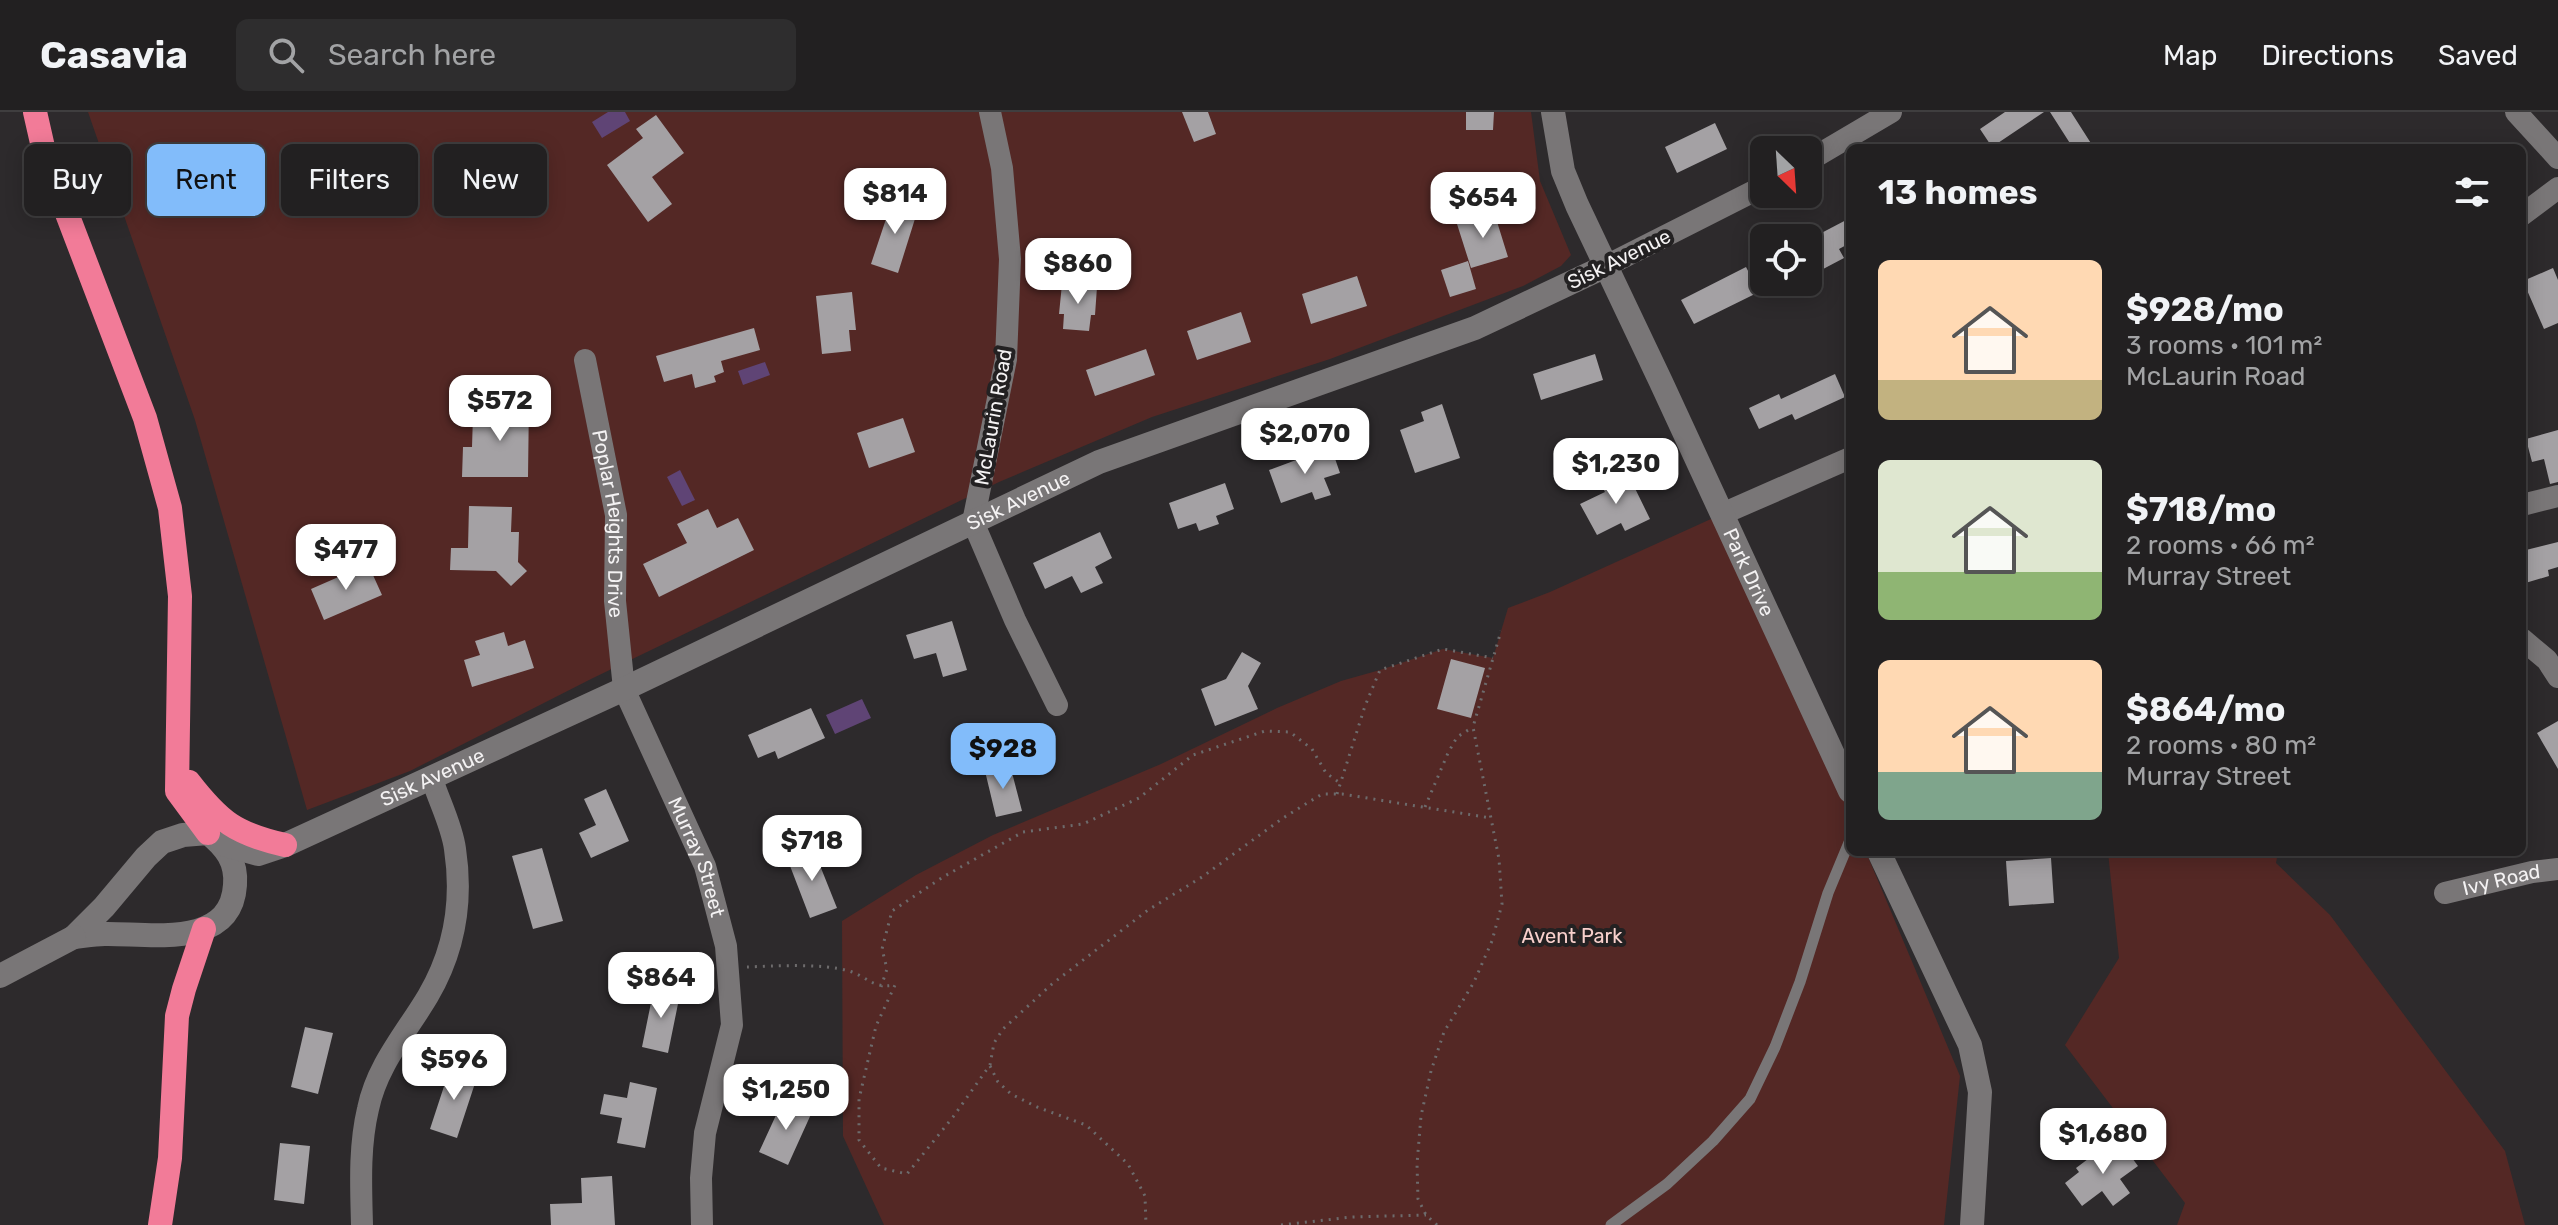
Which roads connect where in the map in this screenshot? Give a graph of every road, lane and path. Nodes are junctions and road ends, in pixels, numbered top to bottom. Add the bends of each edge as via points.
1 (35, 112) edge
2 (990, 112) edge
3 (1553, 112) edge
4 (1891, 112) edge
5 (2516, 112) edge
6 (1822, 153) edge
7 (2558, 158) edge
8 (2558, 188) edge
9 (1750, 193) edge
10 (2526, 212) edge
11 (1604, 267) junction
12 (585, 360) dead end
13 (1846, 460) edge
14 (2558, 496) edge
15 (2526, 504) edge
16 (1722, 514) junction
17 (973, 522) junction
18 (1501, 631) dead end
19 (2526, 642) edge
20 (1493, 658) junction
21 (2558, 677) edge
22 (624, 689) junction
23 (1057, 705) dead end
24 (1473, 727) junction
25 (177, 759) junction
26 (432, 779) junction
27 (1846, 782) edge
28 (1340, 783) junction
29 (1337, 794) junction
30 (1425, 807) junction
31 (1491, 818) junction
32 (215, 839) junction
33 (285, 845) junction
34 (1846, 850) edge
35 (1881, 856) edge
36 (2558, 869) edge
37 (235, 892) junction
38 (2445, 893) dead end
39 (204, 929) junction
40 (74, 937) junction
41 (728, 969) junction
42 (0, 976) edge
43 (881, 987) junction
44 (990, 1065) junction
45 (1426, 1215) junction
46 (160, 1225) edge
47 (362, 1225) edge
48 (702, 1225) edge
49 (1146, 1225) edge
50 (1281, 1225) edge
51 (1437, 1225) edge
52 (1611, 1225) edge
53 (1972, 1225) edge

1 - 25 highway via 45,156 145,418 170,508 180,596
2 - 17 street, McLaurin Road via 1002,168 1010,259 1006,359
3 - 11 street, Park Drive via 1563,171
4 - 6 street
5 - 7 street
8 - 10 street
9 - 11 street, Sisk Avenue
11 - 16 street, Park Drive
11 - 17 street, Sisk Avenue via 1475,328 1099,462
12 - 22 street, Poplar Heights Drive via 616,515 615,601
13 - 16 street
14 - 15 street
16 - 27 street, Park Drive
17 - 22 street, Sisk Avenue
17 - 23 street
18 - 20 path
19 - 21 street
20 - 24 path
20 - 28 path via 1443,649 1380,670
22 - 26 street, Sisk Avenue
22 - 41 street, Murray Street via 705,866
24 - 30 path via 1457,737
24 - 31 path
25 - 32 highway via 177,791
25 - 33 highway via 193,788 226,823 252,837
26 - 33 street, Sisk Avenue
26 - 47 street via 455,846 458,898 451,950 428,996 387,1056 368,1108 361,1163
28 - 29 path
28 - 43 path via 1290,732 1265,731 1193,755 1139,798 1083,824 1023,832 892,911 882,949 887,969
29 - 30 path
29 - 44 path via 1322,794 1283,818 1148,910 1052,984 1003,1029
30 - 31 path
31 - 45 path via 1502,904 1492,941 1444,1032 1431,1071 1417,1164 1418,1199
32 - 33 street, Sisk Avenue via 258,854
32 - 37 street via 232,859
32 - 40 street, Sisk Avenue via 183,835 162,842
33 - 37 street, Sisk Avenue
34 - 52 lane via 1775,1047 1750,1099 1667,1184
35 - 53 street via 1970,1045 1980,1092
36 - 38 street, Ivy Road
37 - 39 street, Sisk Avenue via 229,907
39 - 40 street, Sisk Avenue via 179,936
39 - 46 highway via 177,1016 170,1158
40 - 42 street, Sisk Avenue
41 - 43 path via 787,965 848,971
41 - 48 street, Murray Street via 732,1025 705,1133
43 - 44 path via 895,985 876,1026 859,1099 859,1140 881,1168 907,1174
44 - 49 path via 1011,1094 1086,1125 1128,1164 1145,1196
45 - 50 path
45 - 51 path

